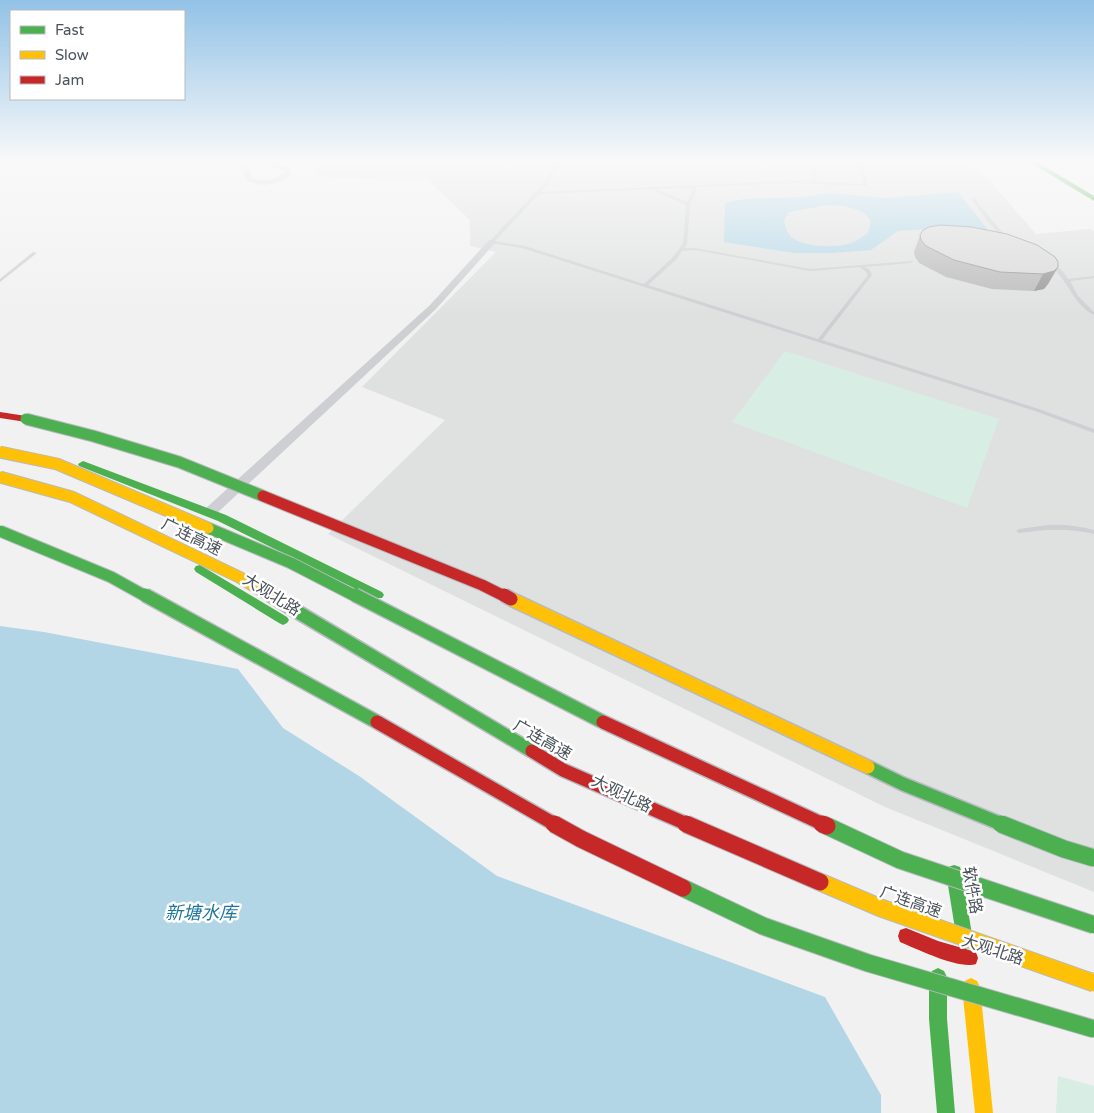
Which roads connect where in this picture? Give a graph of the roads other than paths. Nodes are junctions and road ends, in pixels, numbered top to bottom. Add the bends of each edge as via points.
1 (520, 212) edge
2 (687, 212) edge
3 (984, 212) edge
4 (492, 242) junction
5 (1019, 244) edge
6 (680, 250) junction
7 (35, 253) dead end
8 (1043, 259) edge
9 (911, 262) dead end
10 (860, 266) junction
11 (1094, 277) edge
12 (1068, 280) junction
13 (0, 281) edge
14 (645, 284) junction
15 (1094, 314) edge
16 (818, 341) junction
17 (0, 415) edge
18 (1094, 431) edge
19 (0, 442) edge
20 (0, 452) edge
21 (0, 477) edge
22 (0, 484) edge
23 (210, 512) junction
24 (0, 530) edge
25 (1019, 531) dead end
26 (1094, 532) edge
27 (289, 623) dead end
28 (387, 678) dead end
29 (580, 790) dead end
30 (805, 803) dead end
31 (1094, 858) edge
32 (946, 900) dead end
33 (943, 920) dead end
34 (1094, 925) edge
35 (894, 931) dead end
36 (938, 959) junction
37 (971, 965) junction
38 (1094, 983) edge
39 (1094, 1029) edge
40 (946, 1113) edge
41 (984, 1113) edge

1 - 4 lane
2 - 6 lane via 685,244
3 - 5 lane
4 - 14 lane via 523,247
4 - 23 street via 433,307
6 - 10 lane via 810,270
6 - 14 lane
7 - 13 lane
8 - 12 lane via 1058,268
9 - 10 lane
10 - 16 lane via 870,275
11 - 12 lane
12 - 15 lane via 1072,292
14 - 16 lane
16 - 18 lane
17 - 31 main road, bridge via 93,436 179,462 482,585 903,784 1064,850
19 - 23 main road via 108,472
20 - 34 main road, 广连高速, bridge via 57,464 291,563 574,709 900,860
21 - 38 main road, 广连高速, bridge via 72,497 239,577 563,770 881,908
22 - 27 main road, 大观北路 via 59,504 179,557
23 - 30 main road via 351,580 632,725 735,775
24 - 39 main road, bridge via 111,577 361,713 581,839 763,926 868,963
25 - 26 lane via 1074,526
28 - 29 main road, 大观北路
32 - 37 main road, 软件路 via 956,863
33 - 36 main road
35 - 36 main road, 大观北路
36 - 37 main road, 大观北路
36 - 40 main road via 938,1019
37 - 41 main road, 软件路

